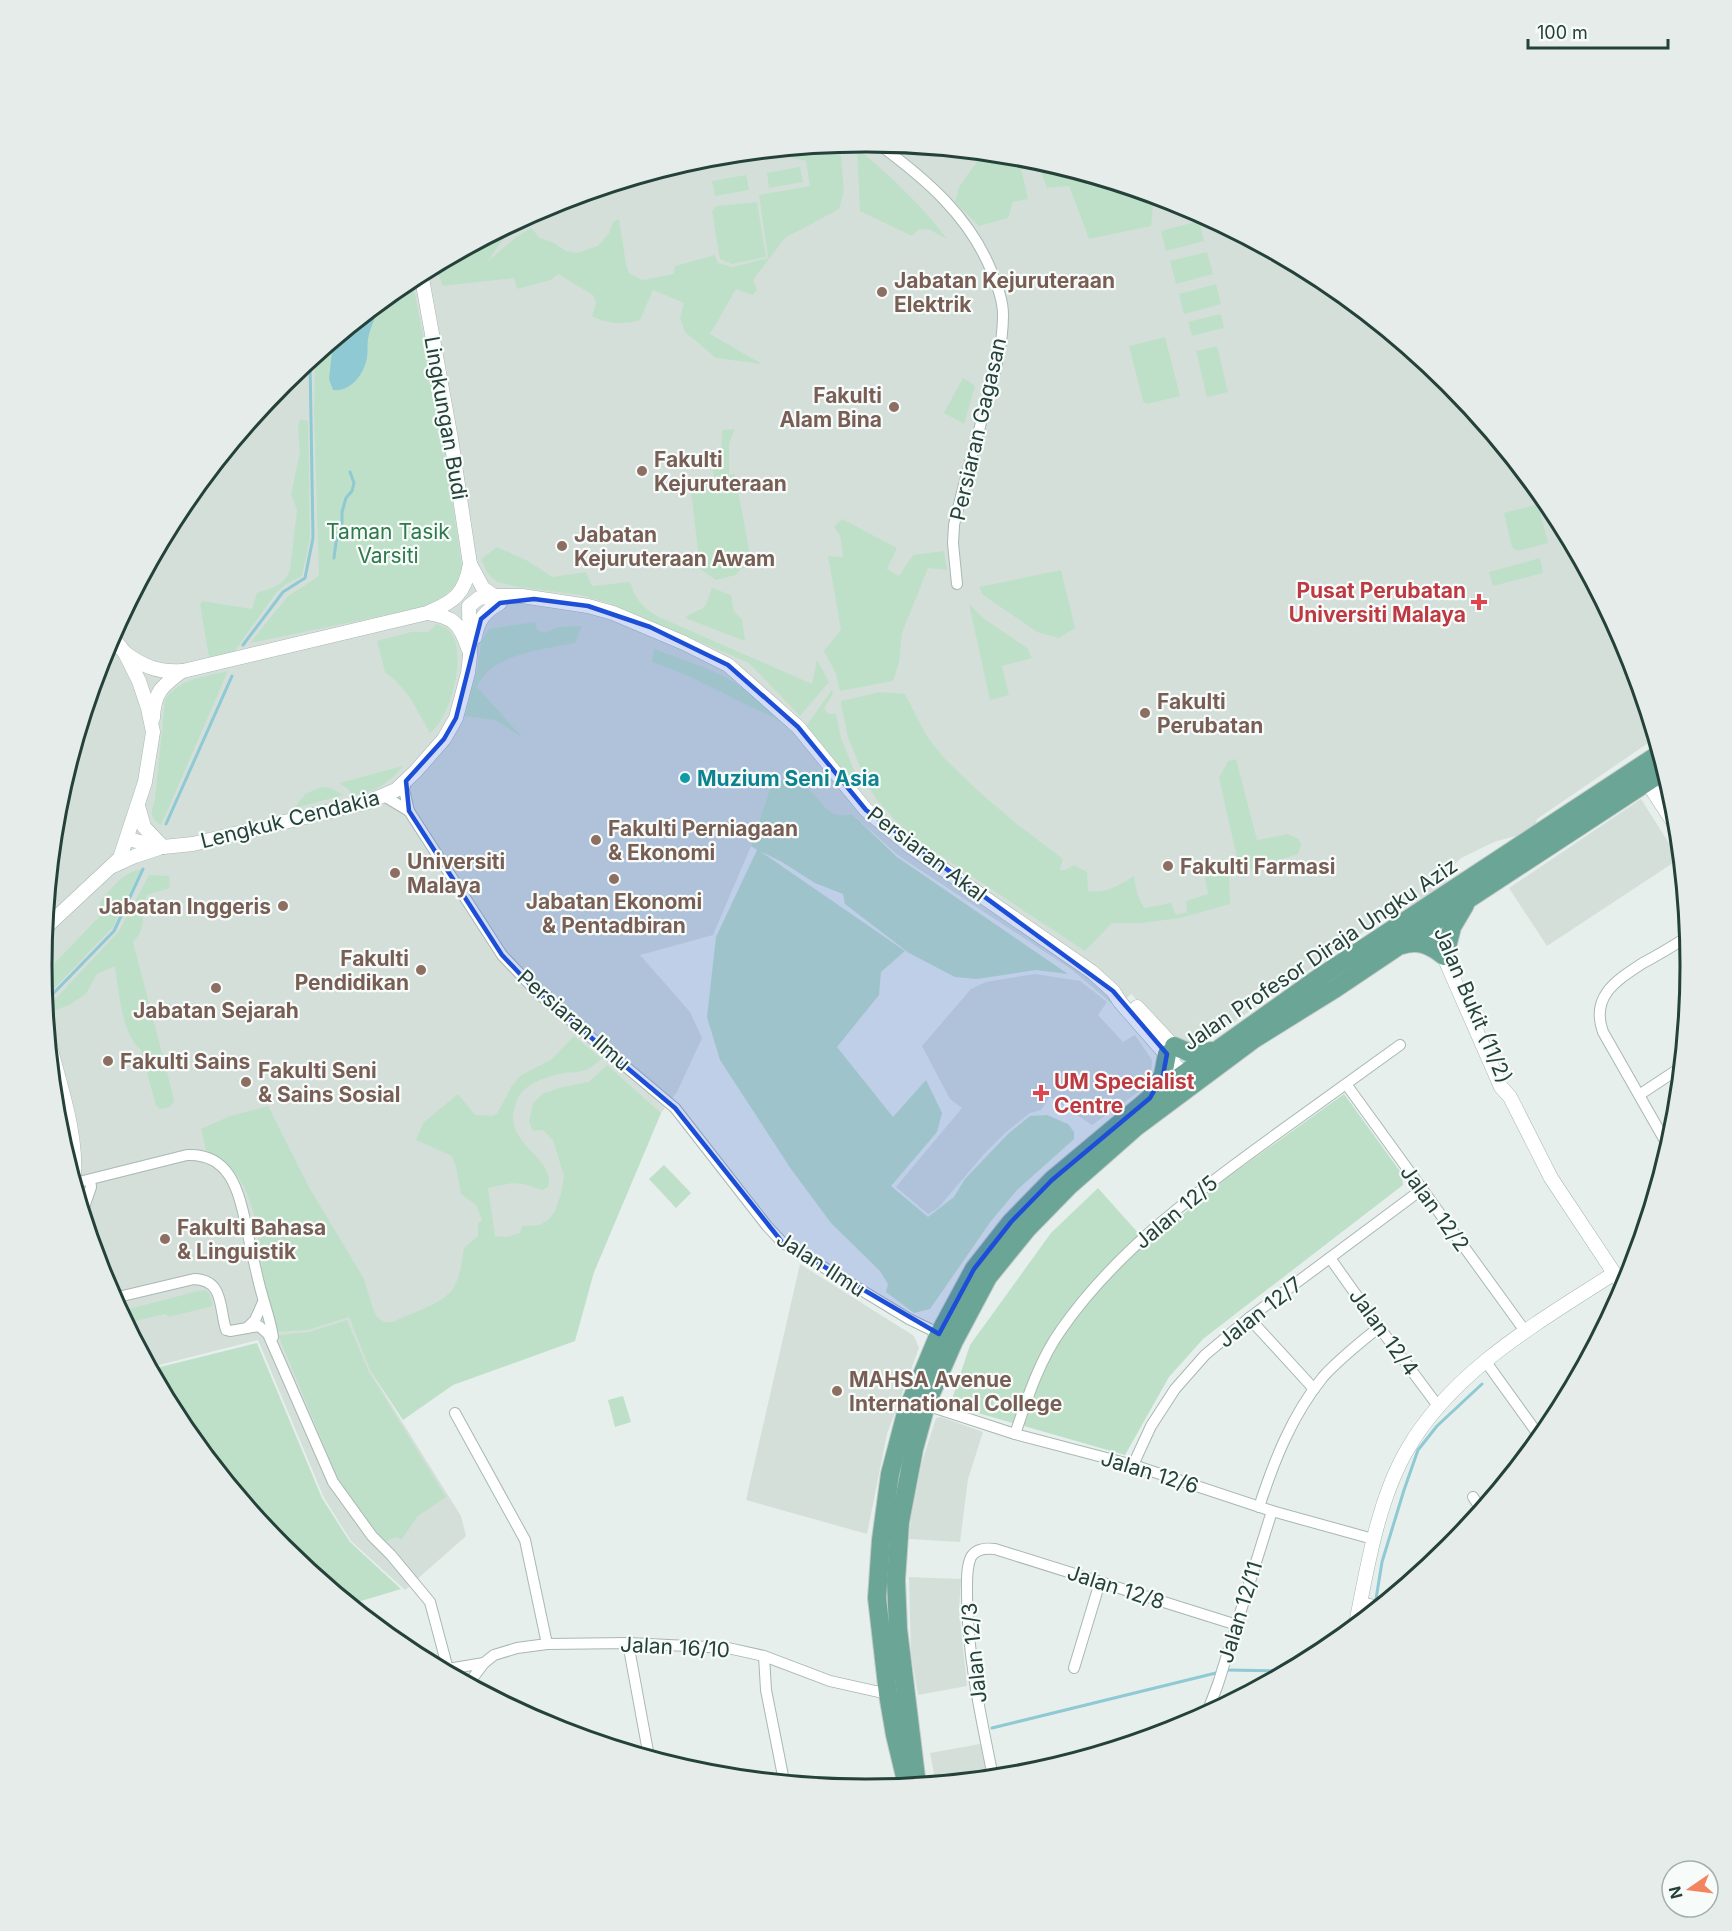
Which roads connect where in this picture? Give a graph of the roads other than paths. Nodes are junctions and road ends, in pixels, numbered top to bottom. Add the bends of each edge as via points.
1 (890, 153) edge
2 (423, 283) edge
3 (470, 564) junction
4 (957, 584) dead end
5 (497, 599) junction
6 (469, 606) junction
7 (427, 613) junction
8 (118, 645) edge
9 (125, 653) junction
10 (470, 656) junction
11 (182, 671) junction
12 (153, 732) junction
13 (1653, 758) edge
14 (1657, 776) edge
15 (406, 781) junction
16 (1647, 782) junction
17 (384, 796) junction
18 (138, 806) junction
19 (1664, 808) edge
20 (409, 811) junction
21 (127, 839) junction
22 (163, 847) junction
23 (111, 867) junction
24 (1470, 898) junction
25 (1432, 918) junction
26 (54, 920) edge
27 (1679, 942) edge
28 (1396, 947) junction
29 (1446, 950) junction
30 (1400, 1045) dead end
31 (1170, 1050) junction
32 (1226, 1052) junction
33 (1188, 1072) junction
34 (1673, 1073) edge
35 (1346, 1084) junction
36 (1639, 1095) junction
37 (1150, 1098) junction
38 (668, 1102) joint
39 (65, 1104) edge
40 (1136, 1127) junction
41 (1662, 1135) edge
42 (72, 1142) edge
43 (90, 1180) junction
44 (82, 1182) edge
45 (1421, 1190) junction
46 (87, 1198) edge
47 (1330, 1258) junction
48 (1613, 1274) junction
49 (1617, 1279) edge
50 (123, 1296) edge
51 (263, 1302) junction
52 (1249, 1318) junction
53 (1379, 1327) junction
54 (248, 1328) junction
55 (1525, 1331) junction
56 (946, 1337) junction
57 (273, 1343) junction
58 (1486, 1362) junction
59 (1314, 1389) junction
60 (926, 1405) junction
61 (1438, 1406) junction
62 (455, 1413) dead end
63 (1534, 1429) edge
64 (1015, 1434) junction
65 (1133, 1465) junction
66 (1473, 1497) dead end
67 (1477, 1503) edge
68 (1259, 1507) junction
69 (1272, 1511) junction
70 (1373, 1539) junction
71 (995, 1549) joint
72 (1100, 1582) junction
73 (1360, 1602) junction
74 (1369, 1604) edge
75 (1358, 1613) edge
76 (1237, 1625) junction
77 (628, 1643) junction
78 (547, 1644) junction
79 (764, 1656) junction
80 (447, 1662) edge
81 (484, 1663) junction
82 (1074, 1668) dead end
83 (457, 1669) edge
84 (473, 1678) edge
85 (888, 1694) junction
86 (1211, 1702) edge
87 (902, 1733) junction
88 (647, 1749) edge
89 (991, 1769) edge
90 (783, 1774) edge
91 (925, 1776) edge
92 (906, 1777) edge
93 (916, 1777) edge
94 (896, 1778) edge

1 - 4 street, Persiaran Gagasan via 934,188 974,234 999,291 1003,313 991,387 954,525
2 - 3 street, Lingkungan Budi
3 - 5 street via 483,588
3 - 7 street, Lingkungan Budi via 463,589 450,602
5 - 6 street, Persiaran Akal
5 - 10 street via 480,619
5 - 31 street, Persiaran Akal via 520,603 534,599 613,613 728,665 798,727 866,810 911,847 1092,972 1113,991 1127,997
6 - 7 street, Lingkungan Budi
6 - 10 street, Lengkuk Cendakia
7 - 10 street via 455,622
7 - 11 street, Lingkungan Budi
8 - 9 street, Lingkungan Budi
9 - 11 street, Lingkungan Budi via 153,669
9 - 12 street, Lingkungan Budi via 142,688
10 - 15 street, Lengkuk Cendakia via 456,718
11 - 12 street via 162,686 157,695
12 - 18 street, Lingkungan Budi
13 - 25 main road, Jalan Profesor Diraja Ungku Aziz
14 - 16 main road, Jalan Profesor Diraja Ungku Aziz
15 - 17 street, Lengkuk Cendakia
15 - 20 street, Persiaran Ilmu
16 - 19 street
16 - 24 main road, Jalan Profesor Diraja Ungku Aziz
17 - 20 street, Persiaran Ilmu
17 - 22 street, Lengkuk Cendakia via 219,839
18 - 21 street
18 - 22 street via 144,827
20 - 38 street, Persiaran Ilmu via 508,962 538,993
21 - 22 street, Lengkuk Cendakia
21 - 23 street via 120,858
22 - 23 street, Lengkuk Cendakia
23 - 26 street
24 - 25 main road, Jalan Profesor Diraja Ungku Aziz
24 - 29 main road via 1452,927
25 - 28 main road, Jalan Profesor Diraja Ungku Aziz
25 - 29 street, Jalan Bukit (11/2)
25 - 32 main road, Jalan Profesor Diraja Ungku Aziz via 1317,979
27 - 36 street via 1618,979 1601,1005 1599,1019 1603,1032
28 - 29 main road via 1411,942
28 - 32 main road, Jalan Profesor Diraja Ungku Aziz via 1254,1039
29 - 48 street, Jalan Bukit (11/2) via 1501,1087 1510,1097 1551,1178
30 - 35 street, Jalan 12/5
31 - 32 main road via 1195,1056
31 - 33 street, Persiaran Akal
31 - 37 main road via 1163,1075
32 - 33 main road, Jalan Profesor Diraja Ungku Aziz
32 - 40 main road, Jalan Profesor Diraja Ungku Aziz
33 - 37 main road, Jalan Profesor Diraja Ungku Aziz
33 - 40 main road
34 - 36 street
35 - 45 street, Jalan 12/2
35 - 64 street, Jalan 12/5 via 1219,1176 1144,1237 1091,1290 1059,1332 1033,1382
36 - 41 street
37 - 56 main road, Jalan Profesor Diraja Ungku Aziz via 1052,1180 1011,1222 974,1269
38 - 56 street, Jalan Ilmu via 782,1242
39 - 42 street
40 - 56 main road, Jalan Profesor Diraja Ungku Aziz via 1027,1229
43 - 44 street
43 - 46 street
43 - 51 street via 187,1155 200,1155 219,1165 239,1192
45 - 47 street, Jalan 12/7
45 - 55 street, Jalan 12/2
47 - 52 street, Jalan 12/7
47 - 53 street, Jalan 12/4
48 - 49 street, Jalan Bukit (11/2)
48 - 55 street
50 - 54 street via 194,1279 206,1280 214,1286 226,1330
51 - 54 street
51 - 57 street
52 - 59 street
52 - 65 street, Jalan 12/7 via 1205,1355 1175,1389 1151,1426
53 - 59 street
53 - 61 street, Jalan 12/4
54 - 57 street via 264,1329
55 - 58 street
56 - 60 main road, Jalan Profesor Diraja Ungku Aziz
56 - 85 main road, Jalan Profesor Diraja Ungku Aziz via 906,1413 890,1474 878,1598
57 - 80 street via 333,1482 372,1536 430,1602
58 - 61 street
58 - 63 street
59 - 68 street via 1283,1441
60 - 64 street, Jalan 12/6
60 - 87 main road, Jalan Profesor Diraja Ungku Aziz via 900,1522 897,1580
61 - 70 street via 1406,1452
62 - 78 street via 525,1540
64 - 65 street, Jalan 12/6
65 - 68 street, Jalan 12/6
66 - 67 street
68 - 69 street, Jalan 12/6
69 - 70 street, Jalan 12/6
69 - 76 street, Jalan 12/11
70 - 73 street
71 - 72 street, Jalan 12/8
71 - 89 street, Jalan 12/3 via 976,1551 970,1558 967,1574 970,1642
72 - 76 street, Jalan 12/8
72 - 82 street
73 - 74 street
73 - 75 street
76 - 86 street, Jalan 12/11
77 - 78 street, Jalan 16/10
77 - 79 street, Jalan 16/10 via 728,1647
77 - 88 street
78 - 81 street, Jalan 16/10 via 503,1651
79 - 85 street, Jalan 16/10 via 830,1681
79 - 90 street via 766,1690
81 - 83 street
81 - 84 street, Jalan 16/10
85 - 87 main road, Jalan Profesor Diraja Ungku Aziz
87 - 91 main road via 923,1765
87 - 92 main road, Jalan Profesor Diraja Ungku Aziz
87 - 93 main road, Jalan Profesor Diraja Ungku Aziz
87 - 94 main road

